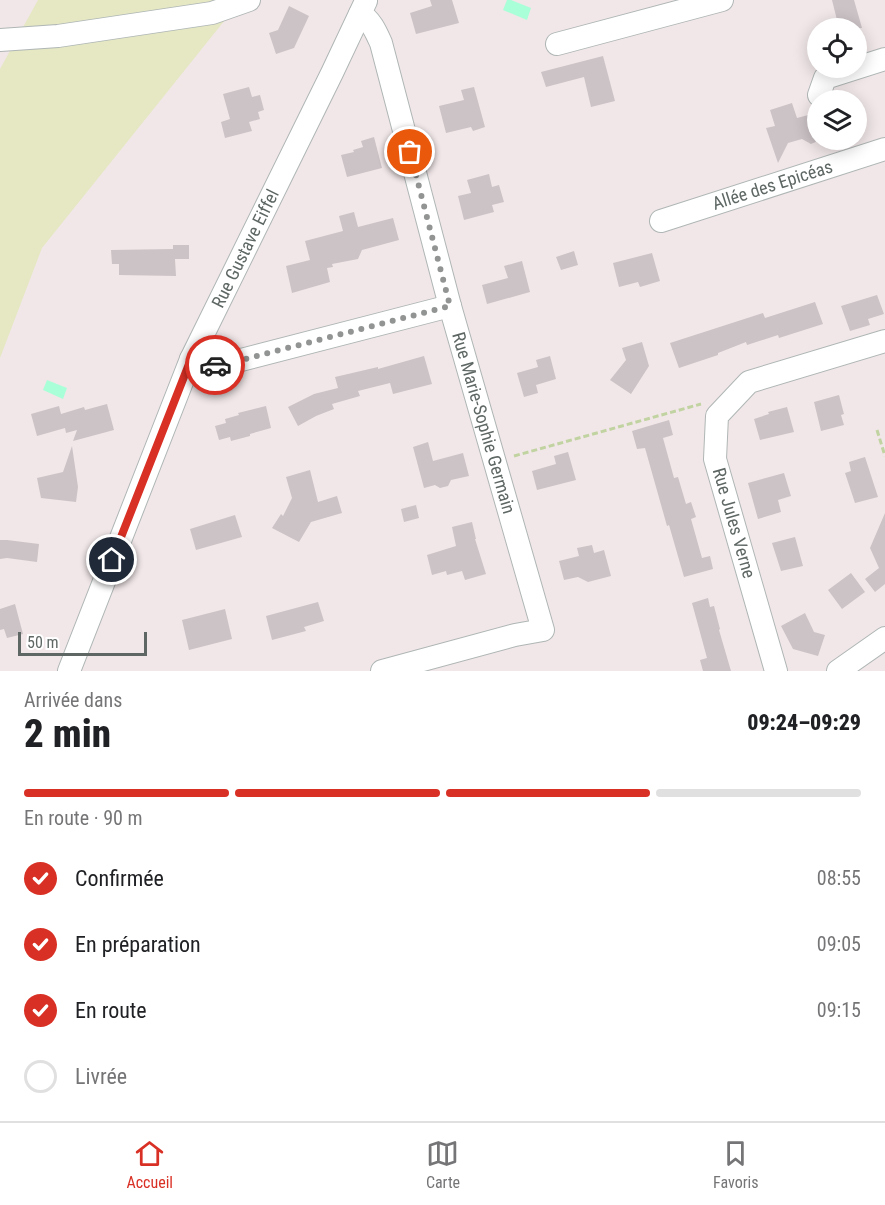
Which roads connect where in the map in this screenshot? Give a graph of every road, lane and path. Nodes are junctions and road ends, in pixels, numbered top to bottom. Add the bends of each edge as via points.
1 (249, 0) edge
2 (722, 0) edge
3 (363, 7) edge
4 (0, 40) edge
5 (557, 44) dead end
6 (885, 59) edge
7 (821, 90) edge
8 (885, 149) edge
9 (661, 221) dead end
10 (450, 306) junction
11 (885, 341) edge
12 (191, 359) junction
13 (705, 403) dead end
14 (877, 430) dead end
15 (885, 456) edge
16 (495, 461) junction
17 (885, 638) edge
18 (69, 671) edge
19 (382, 671) edge
20 (776, 671) edge
21 (838, 671) edge

1 - 4 street via 212,13 58,36
2 - 5 street
3 - 10 street, Rue Marie-Sophie Germain via 381,43
3 - 12 street, Rue Gustave Eiffel
6 - 7 street via 825,78
8 - 9 street, Allée des Epicéas
10 - 12 street via 218,366
10 - 16 street, Rue Marie-Sophie Germain
11 - 20 street, Rue Jules Verne via 749,382 717,416 715,459
12 - 18 street, Rue Gustave Eiffel
13 - 16 path
14 - 15 path
16 - 19 street, Rue Marie-Sophie Germain via 543,630
17 - 21 street

